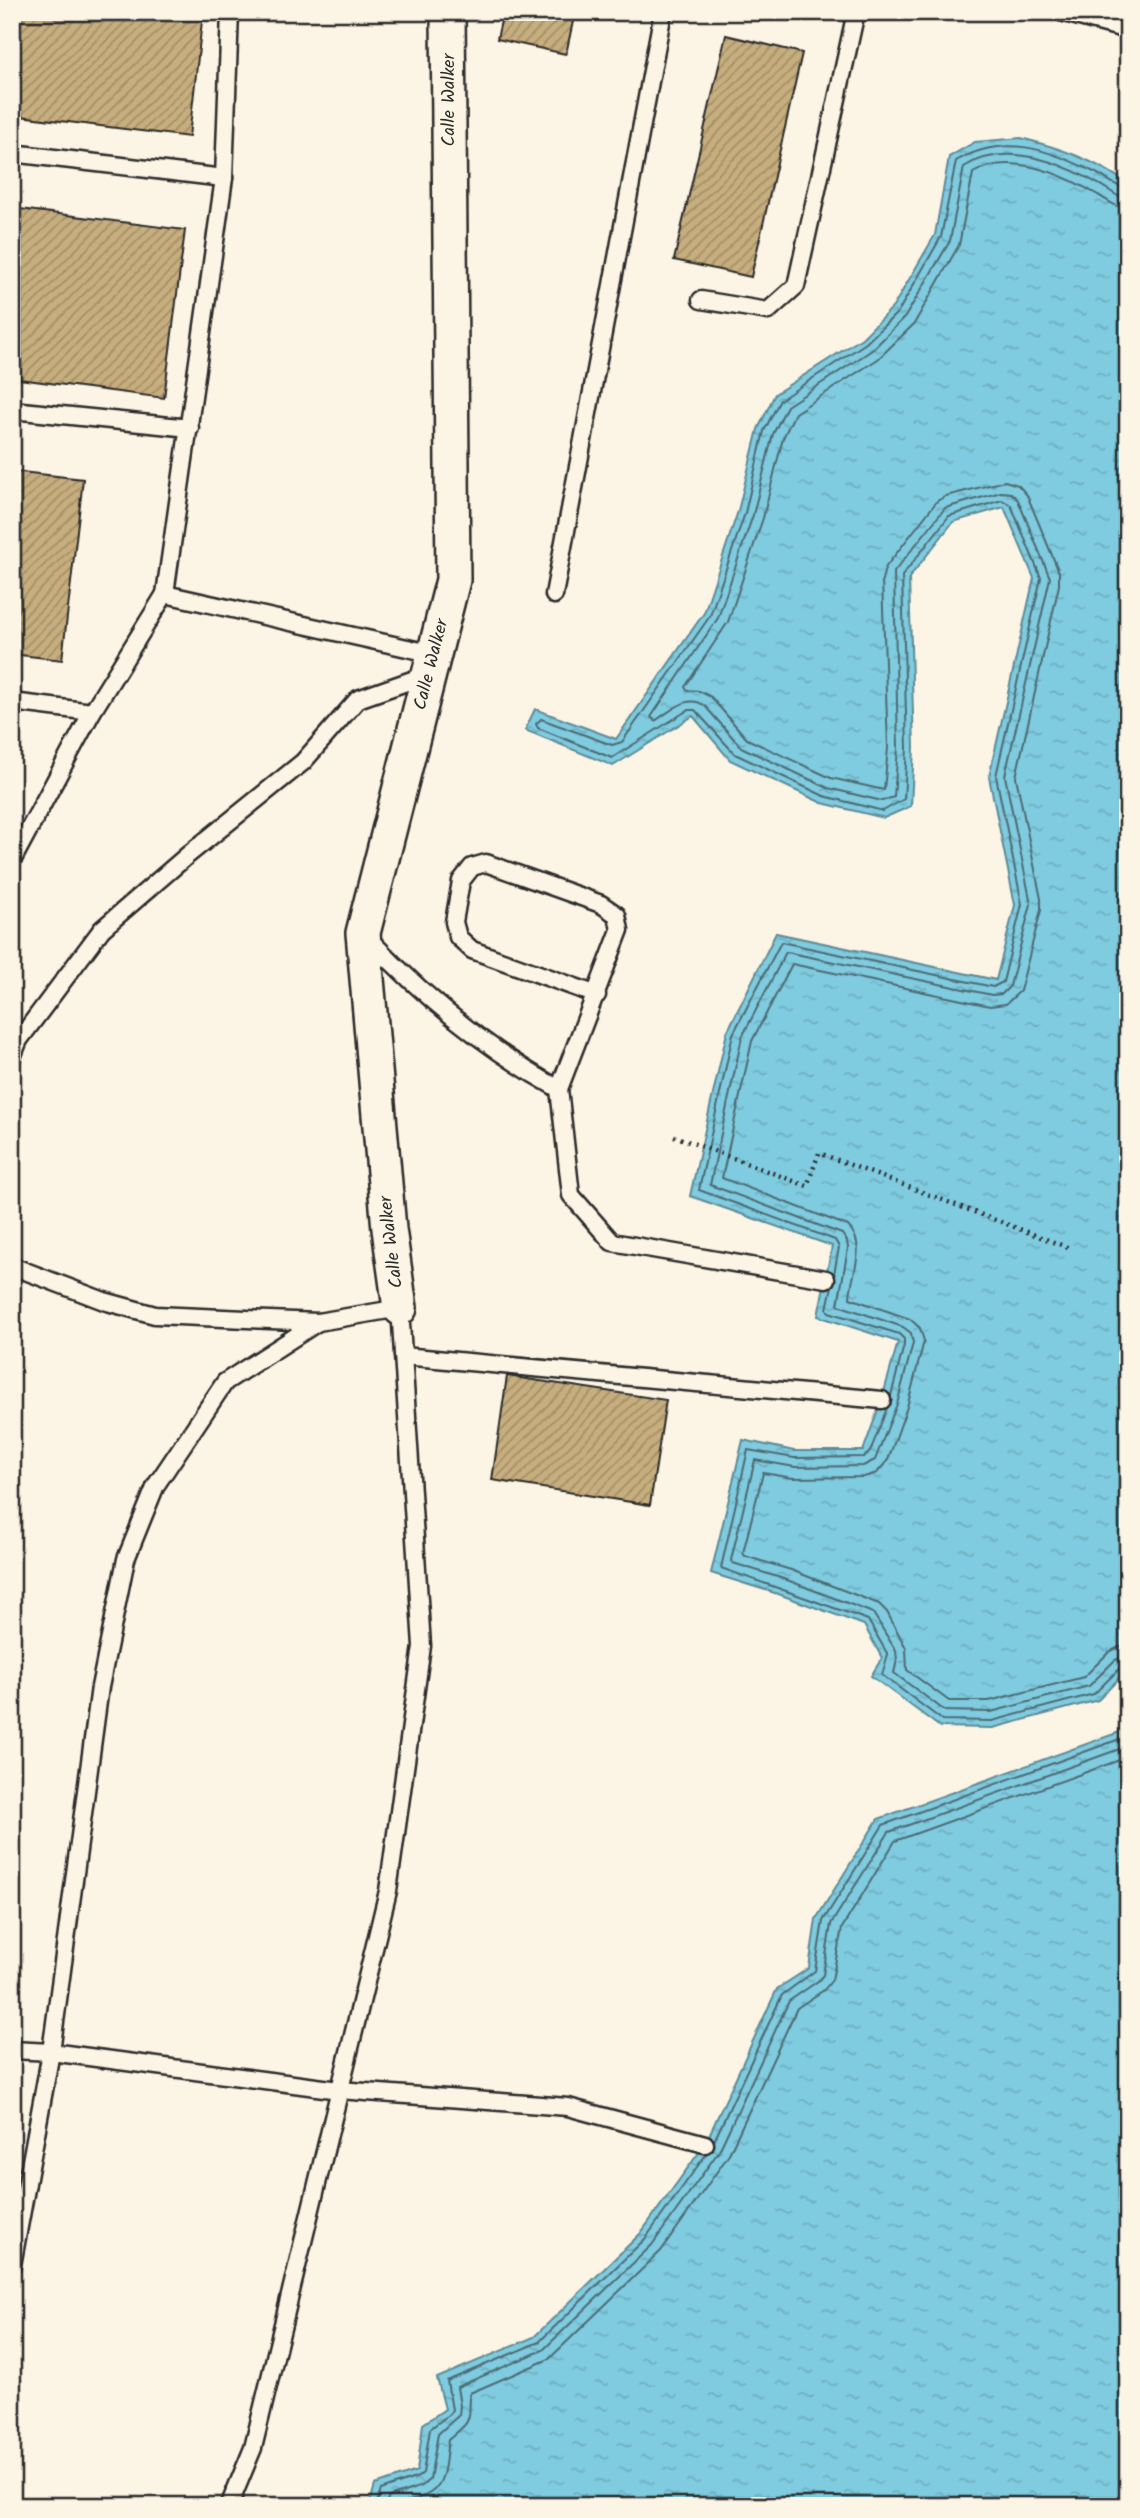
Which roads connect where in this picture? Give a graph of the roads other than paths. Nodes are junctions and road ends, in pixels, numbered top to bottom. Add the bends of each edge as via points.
1 (230, 12) edge
2 (448, 12) edge
3 (663, 12) edge
4 (856, 12) edge
5 (1061, 12) edge
6 (1128, 30) edge
7 (12, 153) edge
8 (224, 178) junction
9 (701, 300) dead end
10 (12, 410) edge
11 (190, 428) junction
12 (165, 594) junction
13 (554, 595) dead end
14 (432, 664) junction
15 (12, 702) edge
16 (92, 712) junction
17 (12, 860) edge
18 (363, 933) junction
19 (597, 995) junction
20 (12, 1057) edge
21 (559, 1089) junction
22 (12, 1266) edge
23 (826, 1279) dead end
24 (400, 1308) junction
25 (318, 1322) junction
26 (403, 1356) junction
27 (883, 1399) dead end
28 (12, 2050) edge
29 (51, 2052) junction
30 (340, 2090) junction
31 (705, 2144) dead end
32 (12, 2265) edge
33 (229, 2506) edge

1 - 8 lane
2 - 14 street, Calle Walker via 453,580
3 - 13 lane
4 - 9 lane via 796,286 768,311
5 - 6 lane
7 - 8 lane
8 - 11 lane
10 - 11 lane
11 - 12 lane
12 - 14 lane
12 - 16 lane
14 - 18 street, Calle Walker
14 - 20 lane via 358,699 303,762 102,929 19,1040
15 - 16 lane
16 - 17 lane
18 - 21 lane via 420,991 526,1071
18 - 24 street, Calle Walker
19 - 19 lane via 620,929 617,915 601,904 486,863 472,867 461,881 454,922 458,937 472,950
19 - 21 lane
21 - 23 lane via 570,1195 612,1242
22 - 25 lane via 155,1315
24 - 25 lane
24 - 26 lane
25 - 29 lane via 225,1382 156,1485 127,1559 100,1687
26 - 27 lane
26 - 30 lane via 422,1646 387,1891
28 - 29 lane
29 - 30 lane
29 - 32 lane
30 - 31 lane via 568,2107
30 - 33 lane via 253,2448

